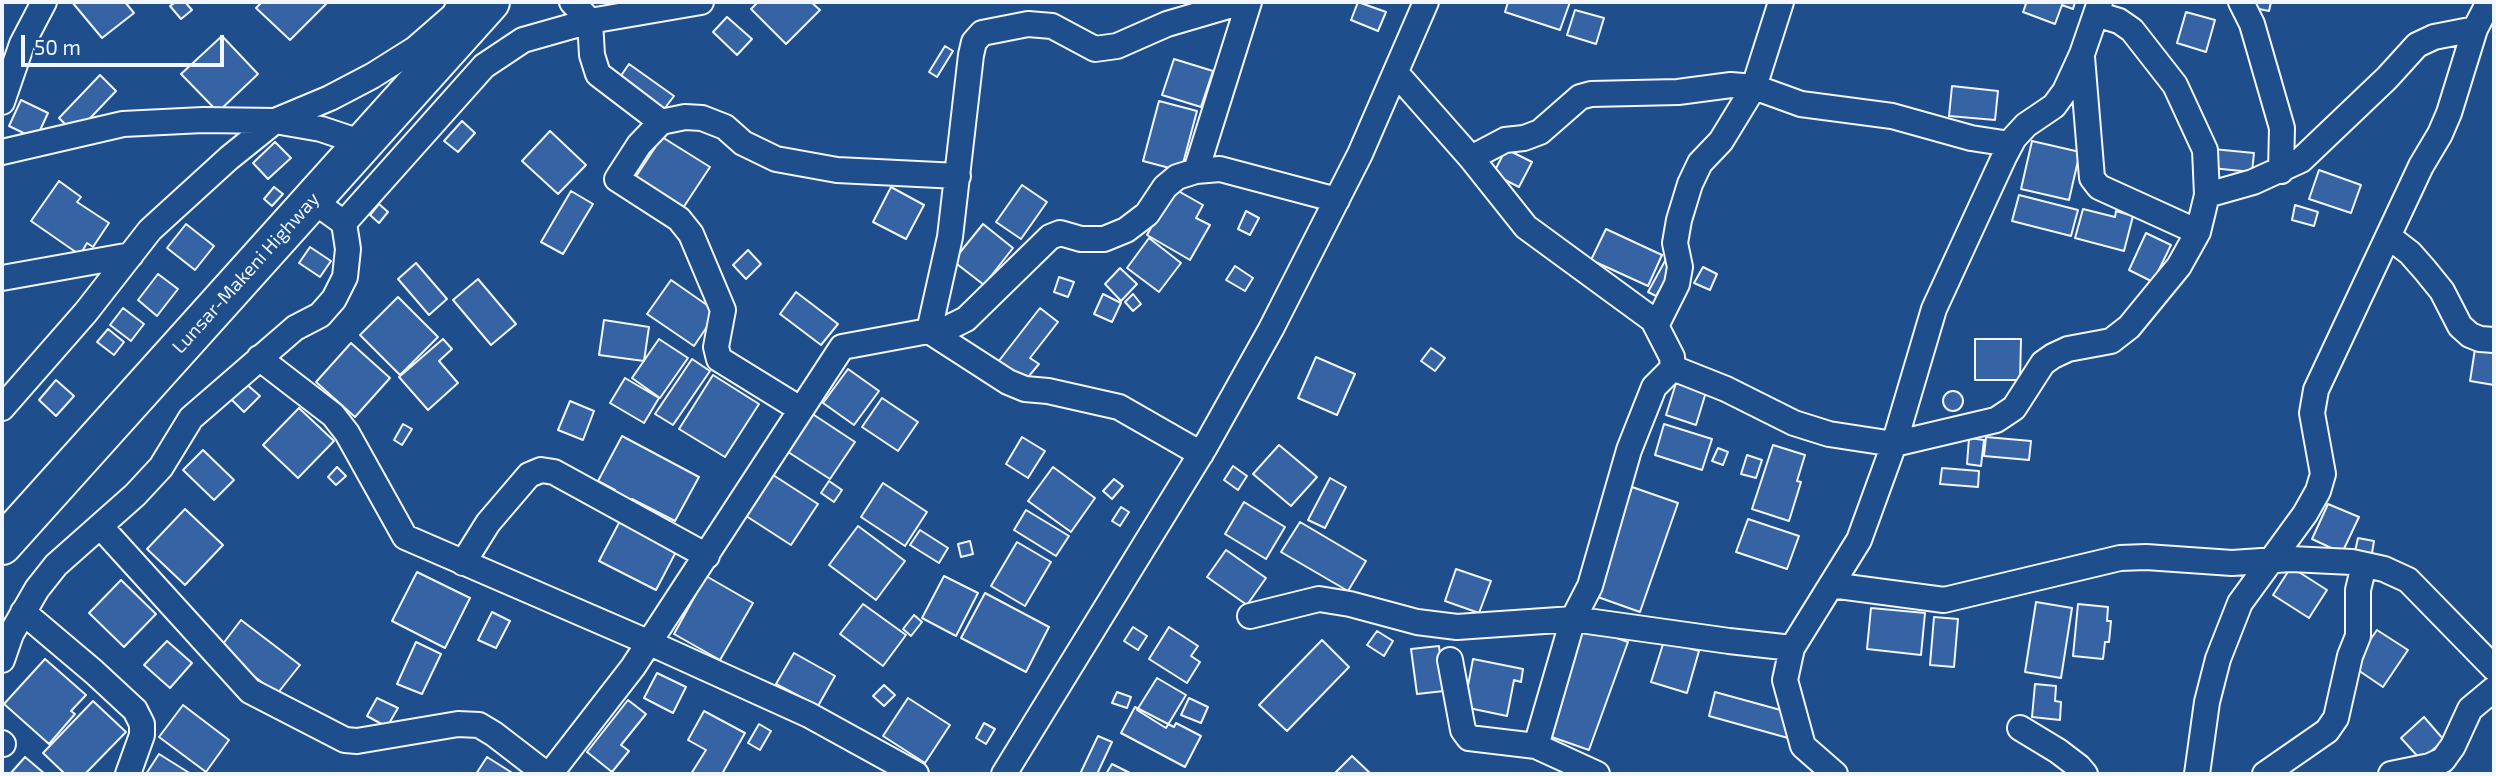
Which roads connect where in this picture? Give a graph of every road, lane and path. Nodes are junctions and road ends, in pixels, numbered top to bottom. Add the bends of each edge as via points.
1 (44, 2) edge
2 (461, 2) edge
3 (490, 2) edge
4 (572, 2) edge
5 (701, 2) edge
6 (1242, 2) edge
7 (1249, 2) edge
8 (1426, 2) edge
9 (1781, 2) edge
10 (2241, 2) edge
11 (2489, 2) edge
12 (2098, 8) edge
13 (590, 22) junction
14 (2474, 29) junction
15 (2082, 54) junction
16 (1396, 73) junction
17 (1754, 87) junction
18 (4, 88) edge
19 (275, 121) junction
20 (661, 122) junction
21 (363, 143) junction
22 (2010, 144) junction
23 (2, 152) edge
24 (1471, 158) junction
25 (1196, 171) junction
26 (2281, 171) junction
27 (958, 176) junction
28 (2207, 195) junction
29 (312, 200) junction
30 (1337, 200) junction
31 (344, 223) junction
32 (2198, 232) junction
33 (2389, 236) junction
34 (131, 255) junction
35 (2, 278) edge
36 (1656, 326) junction
37 (929, 331) junction
38 (2494, 340) edge
39 (259, 358) junction
40 (1674, 368) junction
41 (7, 392) edge
42 (800, 409) junction
43 (1894, 444) junction
44 (1201, 453) junction
45 (100, 526) junction
46 (2, 545) edge
47 (707, 556) junction
48 (2271, 560) junction
49 (463, 563) junction
50 (2364, 565) junction
51 (1831, 585) junction
52 (23, 612) junction
53 (1250, 616) dead end
54 (1573, 619) junction
55 (650, 643) junction
56 (1792, 648) junction
57 (2, 660) edge
58 (1450, 660) dead end
59 (2494, 668) edge
60 (2494, 689) edge
61 (2020, 727) dead end
62 (1536, 746) junction
63 (2198, 765) edge
64 (128, 774) edge
65 (548, 774) edge
66 (916, 774) edge
67 (1004, 774) edge
68 (1597, 774) edge
69 (1835, 774) edge
70 (2085, 774) edge
71 (2181, 774) edge
72 (2265, 774) edge
73 (2391, 774) edge

1 - 18 street
2 - 19 street via 454,15 415,49 341,93
3 - 21 main road, Lunsar-Makeni Highway
4 - 13 street
5 - 13 street
6 - 27 street via 1167,24 1117,46 1096,49 1052,26 1028,24 982,33 971,55
7 - 25 street
8 - 16 street
9 - 17 street
10 - 26 street via 2283,128
11 - 14 street
12 - 15 street
12 - 28 street via 2132,30 2175,85 2204,150
13 - 20 street via 598,74
13 - 31 street via 523,40 484,66
14 - 26 street via 2417,45 2301,160
14 - 33 street via 2449,113
15 - 22 street via 2054,106 2026,125
15 - 32 street via 2092,178 2099,187
16 - 24 street
16 - 30 street
17 - 22 street via 1801,104 1892,116
17 - 24 street via 1591,94 1580,97 1540,132 1506,140
17 - 36 street via 1690,184 1675,243 1681,267 1677,284
19 - 21 street
19 - 23 street via 123,124
19 - 34 street via 150,230
20 - 27 street via 702,118 776,159 837,170
20 - 42 street via 617,179 679,219 691,234 723,310 716,347 719,359
21 - 29 main road, Lunsar-Makeni Highway
22 - 43 street via 1934,309
24 - 36 street via 1526,227
25 - 30 street via 1220,169
25 - 37 street via 1165,187 1147,214 1126,230 1104,239 1060,233 1050,237 966,319
26 - 28 street
27 - 37 street
28 - 32 street
29 - 31 street
29 - 46 main road, Lunsar-Makeni Highway
30 - 44 street
31 - 39 street via 348,249 345,277 334,299 320,315 295,328
32 - 43 street via 2179,266 2129,327 2110,341 2067,349 2043,363 2014,408 1996,421
33 - 38 street via 2442,291 2460,327 2470,335
33 - 48 street via 2316,390 2312,413 2323,474 2318,491
34 - 35 street
34 - 41 street via 86,312
36 - 40 street
37 - 42 street via 842,347
37 - 44 street via 1008,382 1118,407
39 - 45 street via 191,418 161,467
39 - 49 street via 340,424 405,537
40 - 43 street via 1794,423 1829,434
40 - 54 street via 1654,387 1634,437 1590,586
42 - 47 street
43 - 51 street via 1859,540
44 - 67 street
45 - 52 street via 56,565
45 - 65 street via 250,691 345,740 479,725
47 - 49 street via 554,472 541,470 529,475 488,523
47 - 55 street
48 - 50 street
48 - 51 street via 2232,563 2120,558 1944,600
48 - 63 street via 2240,603 2218,659
49 - 55 street
50 - 59 street via 2408,580
50 - 72 street via 2357,590 2358,636 2336,718 2327,731
51 - 56 street
52 - 57 street
52 - 64 street via 135,710 142,735
53 - 54 street via 1319,599 1457,627
54 - 56 street
54 - 62 street
55 - 65 street
55 - 66 street via 809,715
56 - 69 street via 1786,680 1803,746
58 - 62 street via 1463,730 1469,738
60 - 73 street via 2470,709 2443,761
61 - 70 street
62 - 68 street
63 - 71 street

